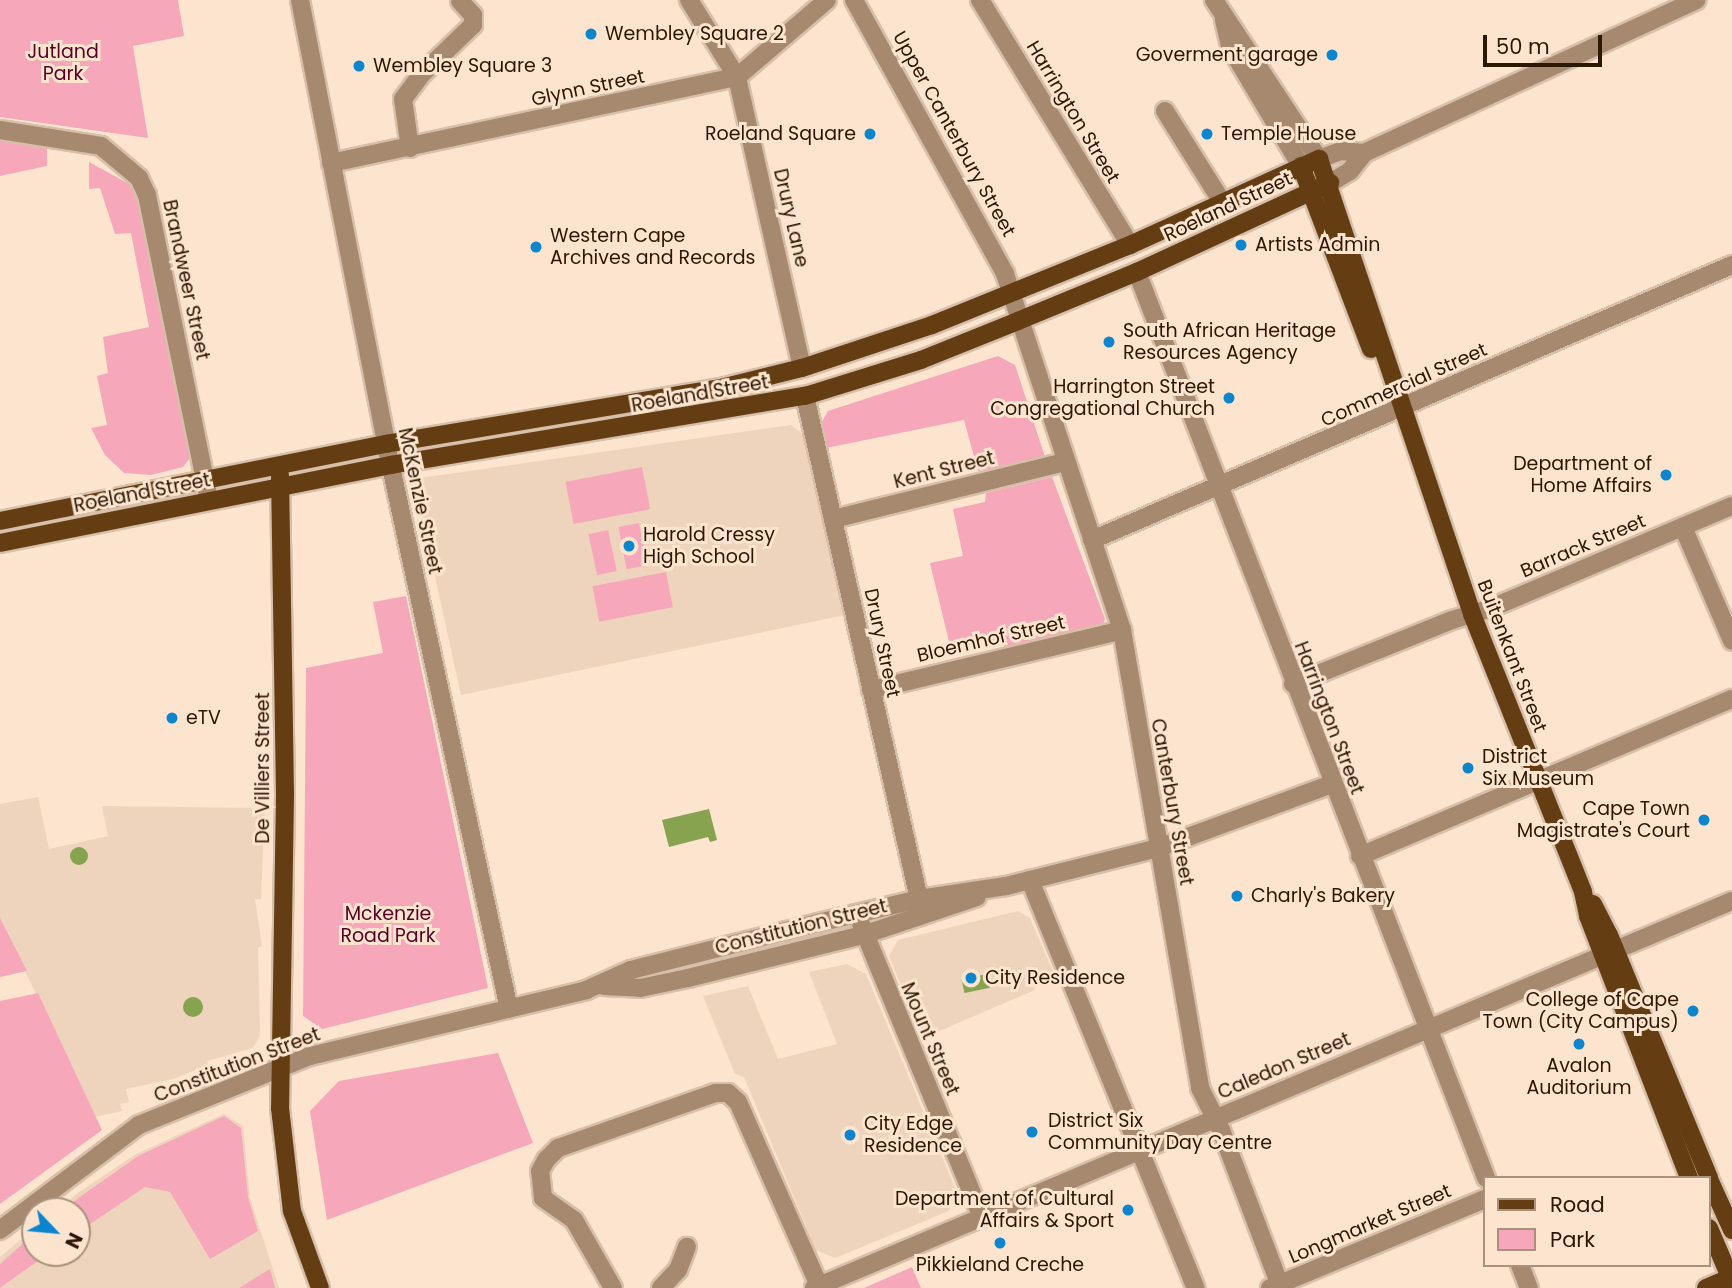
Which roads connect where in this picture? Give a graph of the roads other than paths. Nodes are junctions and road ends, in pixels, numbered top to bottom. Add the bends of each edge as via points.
1 (300, 0) edge
2 (689, 0) edge
3 (827, 0) edge
4 (853, 0) edge
5 (980, 0) edge
6 (1214, 0) edge
7 (1697, 0) edge
8 (460, 1) edge
9 (1223, 16) junction
10 (737, 77) junction
11 (1165, 111) dead end
12 (0, 130) edge
13 (410, 148) junction
14 (1364, 153) junction
15 (1319, 159) junction
16 (331, 163) junction
17 (1301, 166) junction
18 (1330, 183) junction
19 (1313, 190) junction
20 (1222, 202) junction
21 (1130, 245) junction
22 (1732, 265) edge
23 (1137, 272) junction
24 (1009, 293) junction
25 (1018, 321) junction
26 (802, 368) junction
27 (805, 396) junction
28 (1398, 411) junction
29 (386, 444) junction
30 (1065, 462) junction
31 (391, 465) junction
32 (279, 467) junction
33 (204, 480) junction
34 (281, 487) junction
35 (1221, 488) junction
36 (209, 500) junction
37 (1732, 506) edge
38 (833, 519) junction
39 (0, 521) edge
40 (1684, 527) junction
41 (1092, 540) junction
42 (0, 543) edge
43 (1472, 614) junction
44 (1122, 630) junction
45 (1732, 641) edge
46 (1293, 684) junction
47 (871, 690) junction
48 (1732, 699) edge
49 (1538, 781) junction
50 (1332, 784) junction
51 (1158, 848) junction
52 (1360, 856) junction
53 (1030, 880) junction
54 (1006, 886) junction
55 (919, 899) junction
56 (1732, 901) edge
57 (858, 914) junction
58 (863, 935) junction
59 (1609, 951) junction
60 (601, 986) junction
61 (509, 1009) junction
62 (1427, 1029) junction
63 (278, 1070) junction
64 (1214, 1119) junction
65 (1139, 1151) junction
66 (1485, 1176) edge
67 (1688, 1176) edge
68 (1708, 1176) edge
69 (1711, 1183) edge
70 (1484, 1199) edge
71 (982, 1217) junction
72 (0, 1230) edge
73 (1732, 1230) edge
74 (1711, 1233) edge
75 (687, 1247) dead end
76 (1521, 1267) edge
77 (1731, 1279) edge
78 (816, 1287) edge
79 (1277, 1287) edge
80 (320, 1288) edge
81 (614, 1288) edge
82 (661, 1288) edge
83 (1196, 1288) edge
84 (1529, 1288) edge
85 (1706, 1288) edge

1 - 16 street, McKenzie Street
2 - 10 street, Drury Lane
3 - 10 street, Glynn Street
4 - 24 street, Upper Canterbury Street via 999,258
5 - 21 street, Harrington Street
6 - 9 street, Buitenkant Street
7 - 14 street, Roeland Street
8 - 13 street via 473,15 473,25 403,99
9 - 15 street, Buitenkant Street via 1257,60
9 - 17 street, Buitenkant Street via 1230,47
10 - 13 street, Glynn Street
10 - 26 street, Drury Lane
11 - 20 street
12 - 33 street, Brandweer Street via 101,146 139,178 147,195
13 - 16 street, Glynn Street
14 - 15 street, Roeland Street via 1341,151
14 - 18 street, Roeland Street via 1350,171
15 - 17 main road, Roeland Street
15 - 18 main road, Buitenkant Street
16 - 29 street, McKenzie Street
17 - 19 main road, Buitenkant Street
17 - 20 main road, Roeland Street
18 - 19 main road, Roeland Street
18 - 28 main road, Buitenkant Street
19 - 23 main road, Roeland Street
19 - 28 main road, Buitenkant Street
20 - 21 main road, Roeland Street
21 - 24 main road, Roeland Street
22 - 28 street, Commercial Street
23 - 25 main road, Roeland Street
23 - 35 street, Harrington Street
24 - 25 street, Upper Canterbury Street
24 - 26 main road, Roeland Street
25 - 27 main road, Roeland Street via 921,359
25 - 30 street, Canterbury Street
26 - 29 main road, Roeland Street via 721,388
27 - 31 main road, Roeland Street
27 - 38 street, Drury Street
28 - 35 street, Commercial Street
28 - 43 main road, Buitenkant Street
29 - 31 street, McKenzie Street
29 - 32 main road, Roeland Street
30 - 38 street, Kent Street
30 - 41 street, Canterbury Street
31 - 34 main road, Roeland Street
31 - 61 street, McKenzie Street
32 - 33 main road, Roeland Street
32 - 34 main road, De Villiers Street
33 - 36 street, Brandweer Street
33 - 39 main road, Roeland Street
34 - 36 main road, Roeland Street
34 - 63 main road, De Villiers Street via 285,794
35 - 41 street, Commercial Street
35 - 46 street, Harrington Street
36 - 42 main road, Roeland Street
37 - 40 street, Barrack Street
38 - 47 street, Drury Street
40 - 43 street, Barrack Street
40 - 45 street
41 - 44 street, Canterbury Street
43 - 46 street, Barrack Street
43 - 49 main road, Buitenkant Street
44 - 47 street, Bloemhof Street
44 - 51 street, Canterbury Street
46 - 50 street, Harrington Street
47 - 55 street, Drury Street
48 - 49 street
49 - 52 street
49 - 59 main road, Buitenkant Street
50 - 51 street, Constitution Street
50 - 52 street, Harrington Street
51 - 53 street, Constitution Street
51 - 64 street, Canterbury Street via 1196,1069
52 - 62 street, Harrington Street
53 - 54 street, Constitution Street
53 - 65 street
54 - 55 street, Constitution Street
54 - 58 street, Constitution Street
55 - 57 street, Constitution Street
56 - 59 street, Caledon Street
57 - 58 street, Mount Street
57 - 60 street, Constitution Street via 631,970
58 - 60 street, Constitution Street via 652,985
58 - 71 street, Mount Street
59 - 62 street, Caledon Street
59 - 67 main road, Buitenkant Street
59 - 68 main road, Buitenkant Street
60 - 61 street, Constitution Street
61 - 63 street, Constitution Street via 310,1055
62 - 64 street, Caledon Street
62 - 66 street, Harrington Street
63 - 72 street, Constitution Street via 139,1125
63 - 80 main road, De Villiers Street via 292,1211
64 - 65 street, Caledon Street
64 - 79 street, Canterbury Street
65 - 71 street, Caledon Street
65 - 83 street
69 - 73 main road, Buitenkant Street
70 - 79 street, Longmarket Street
71 - 78 street, Caledon Street
74 - 77 main road
75 - 82 street via 678,1270
76 - 84 street
77 - 85 main road
78 - 81 street via 738,1102 728,1093 715,1093 558,1148 540,1171 543,1198 574,1220

